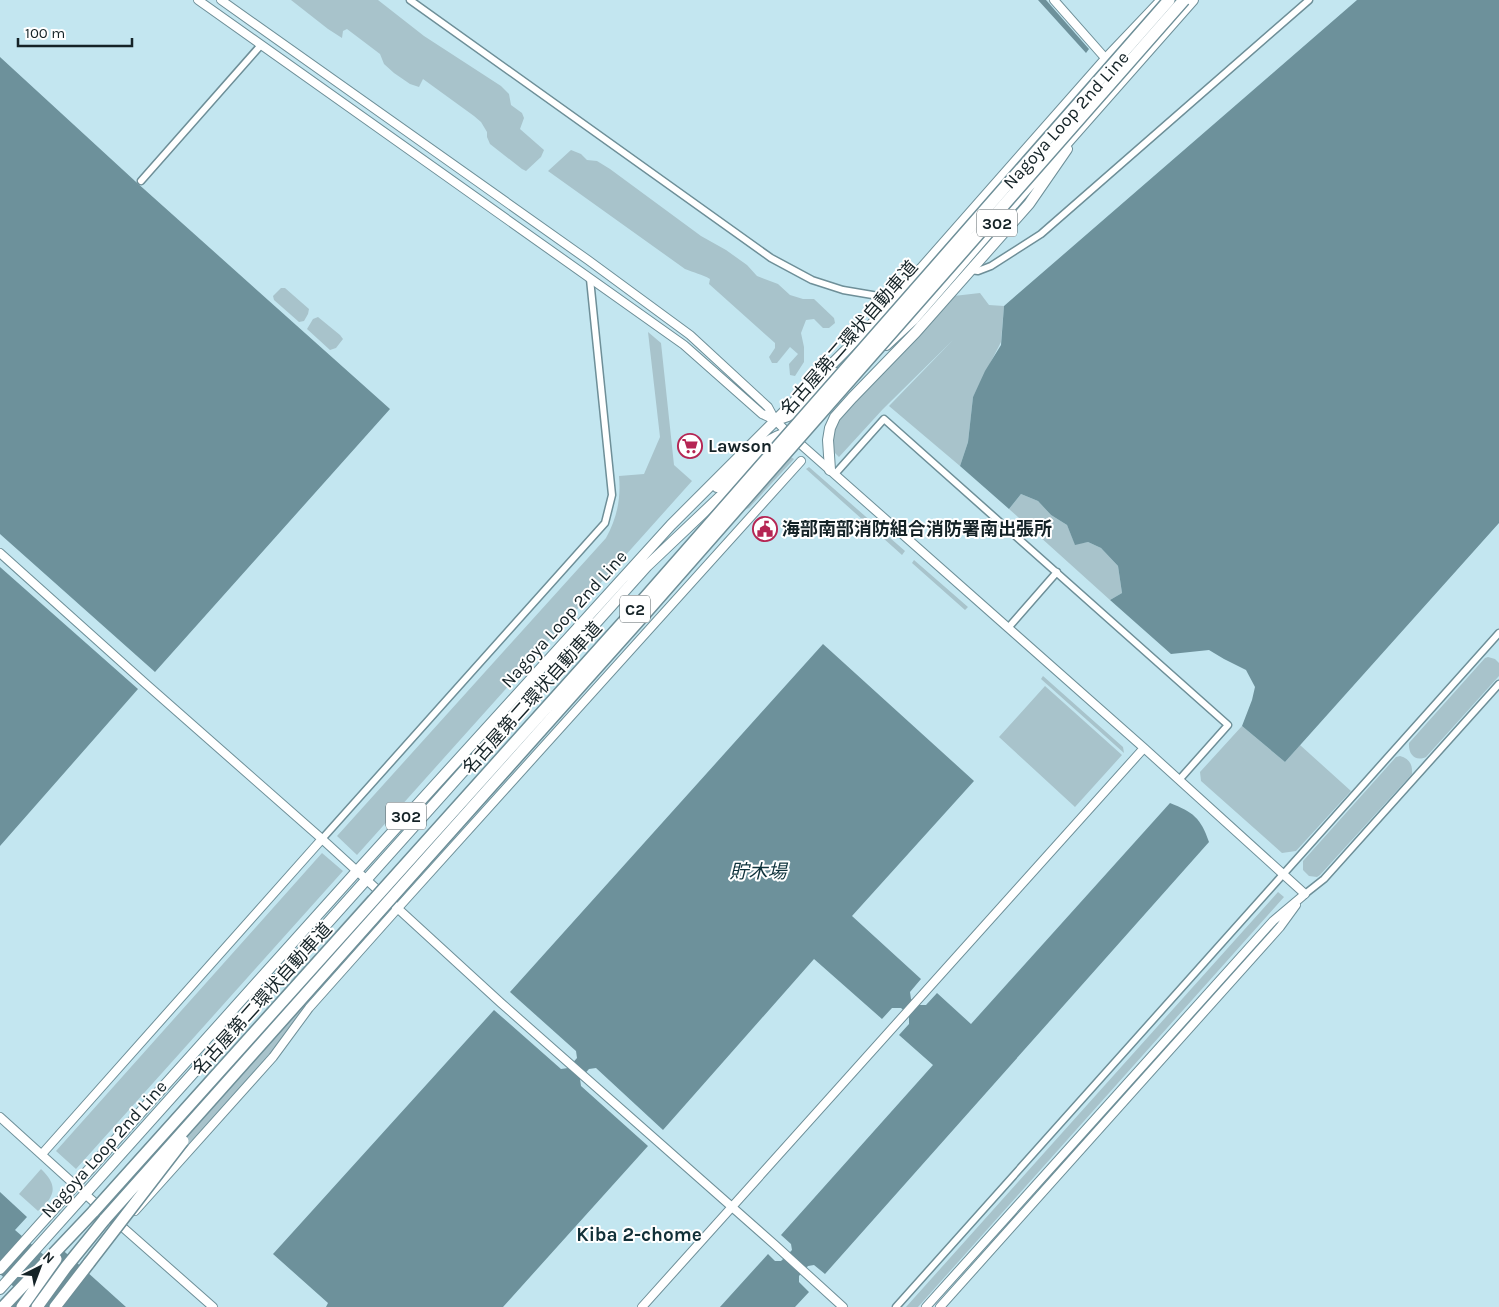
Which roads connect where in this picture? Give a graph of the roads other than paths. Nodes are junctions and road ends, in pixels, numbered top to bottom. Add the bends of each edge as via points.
1 (198, 0) edge
2 (221, 0) edge
3 (410, 0) edge
4 (1054, 0) edge
5 (1162, 0) edge
6 (1168, 0) edge
7 (1184, 0) edge
8 (1188, 0) edge
9 (1193, 0) edge
10 (1310, 0) edge
11 (1158, 21) junction
12 (261, 45) junction
13 (1106, 59) junction
14 (1081, 127) junction
15 (141, 181) dead end
16 (1028, 186) junction
17 (970, 270) junction
18 (590, 279) junction
19 (896, 298) junction
20 (775, 420) junction
21 (788, 433) junction
22 (801, 461) dead end
23 (833, 472) junction
24 (693, 502) junction
25 (0, 553) edge
26 (1057, 572) junction
27 (1008, 628) junction
28 (1499, 633) edge
29 (1499, 684) edge
30 (1144, 748) junction
31 (1179, 780) junction
32 (322, 839) junction
33 (357, 870) junction
34 (1283, 875) junction
35 (367, 879) junction
36 (1305, 894) junction
37 (398, 908) junction
38 (222, 1087) junction
39 (0, 1116) edge
40 (42, 1154) junction
41 (75, 1185) junction
42 (85, 1194) junction
43 (732, 1208) junction
44 (94, 1211) junction
45 (122, 1226) junction
46 (0, 1269) edge
47 (0, 1290) edge
48 (930, 1306) edge
49 (3, 1307) edge
50 (22, 1307) edge
51 (37, 1307) edge
52 (55, 1307) edge
53 (213, 1307) edge
54 (642, 1307) edge
55 (843, 1307) edge
56 (896, 1307) edge
57 (940, 1307) edge

1 - 12 street
2 - 20 street via 690,335 768,407
3 - 19 street via 771,258 812,280 843,290
4 - 13 street
5 - 13 highway, Nagoya Loop 2nd Line / 302
6 - 11 highway, 名古屋第二環状自動車道 / C2, bridge
7 - 11 highway, 名古屋第二環状自動車道 / C2, bridge
8 - 11 highway, bridge
9 - 14 highway, Nagoya Loop 2nd Line / 302
10 - 17 street via 1042,234 991,266
11 - 38 highway, 名古屋第二環状自動車道 / C2, bridge via 636,624
11 - 44 highway, 名古屋第二環状自動車道 / C2, bridge
12 - 15 street
12 - 18 street
13 - 19 highway, Nagoya Loop 2nd Line / 302
14 - 16 highway, Nagoya Loop 2nd Line / 302
14 - 17 highway via 1040,189
16 - 20 highway via 979,224 900,311 810,398 788,416
16 - 21 highway, Nagoya Loop 2nd Line / 302 via 914,319
17 - 23 highway via 835,418 828,440
18 - 20 street via 684,345 762,414
18 - 32 street via 612,495 605,523
19 - 20 highway, Nagoya Loop 2nd Line / 302
20 - 21 street
20 - 24 highway, Nagoya Loop 2nd Line / 302
21 - 23 street
21 - 24 highway via 765,444 718,486
21 - 35 highway, Nagoya Loop 2nd Line / 302 via 656,557
22 - 37 street
23 - 26 street via 884,419
23 - 27 street
24 - 33 highway, Nagoya Loop 2nd Line / 302
25 - 32 street
26 - 27 street
26 - 31 street via 1228,725
27 - 30 street
28 - 34 street
29 - 36 street via 1324,879
30 - 31 street
30 - 43 street
31 - 34 street
32 - 33 street
32 - 40 street
33 - 35 street
33 - 41 highway, Nagoya Loop 2nd Line / 302
34 - 36 street
34 - 56 street
35 - 37 street
35 - 42 highway, Nagoya Loop 2nd Line / 302
36 - 48 street via 1273,921
36 - 57 street via 1280,927
37 - 43 street
37 - 45 street via 309,1008 273,1056
38 - 51 highway, bridge via 104,1219
38 - 52 highway, bridge
39 - 40 street
40 - 41 street
41 - 46 highway, Nagoya Loop 2nd Line / 302
42 - 45 street
42 - 47 highway, Nagoya Loop 2nd Line / 302
43 - 54 street
43 - 55 street
44 - 49 highway
44 - 50 highway
45 - 53 street

